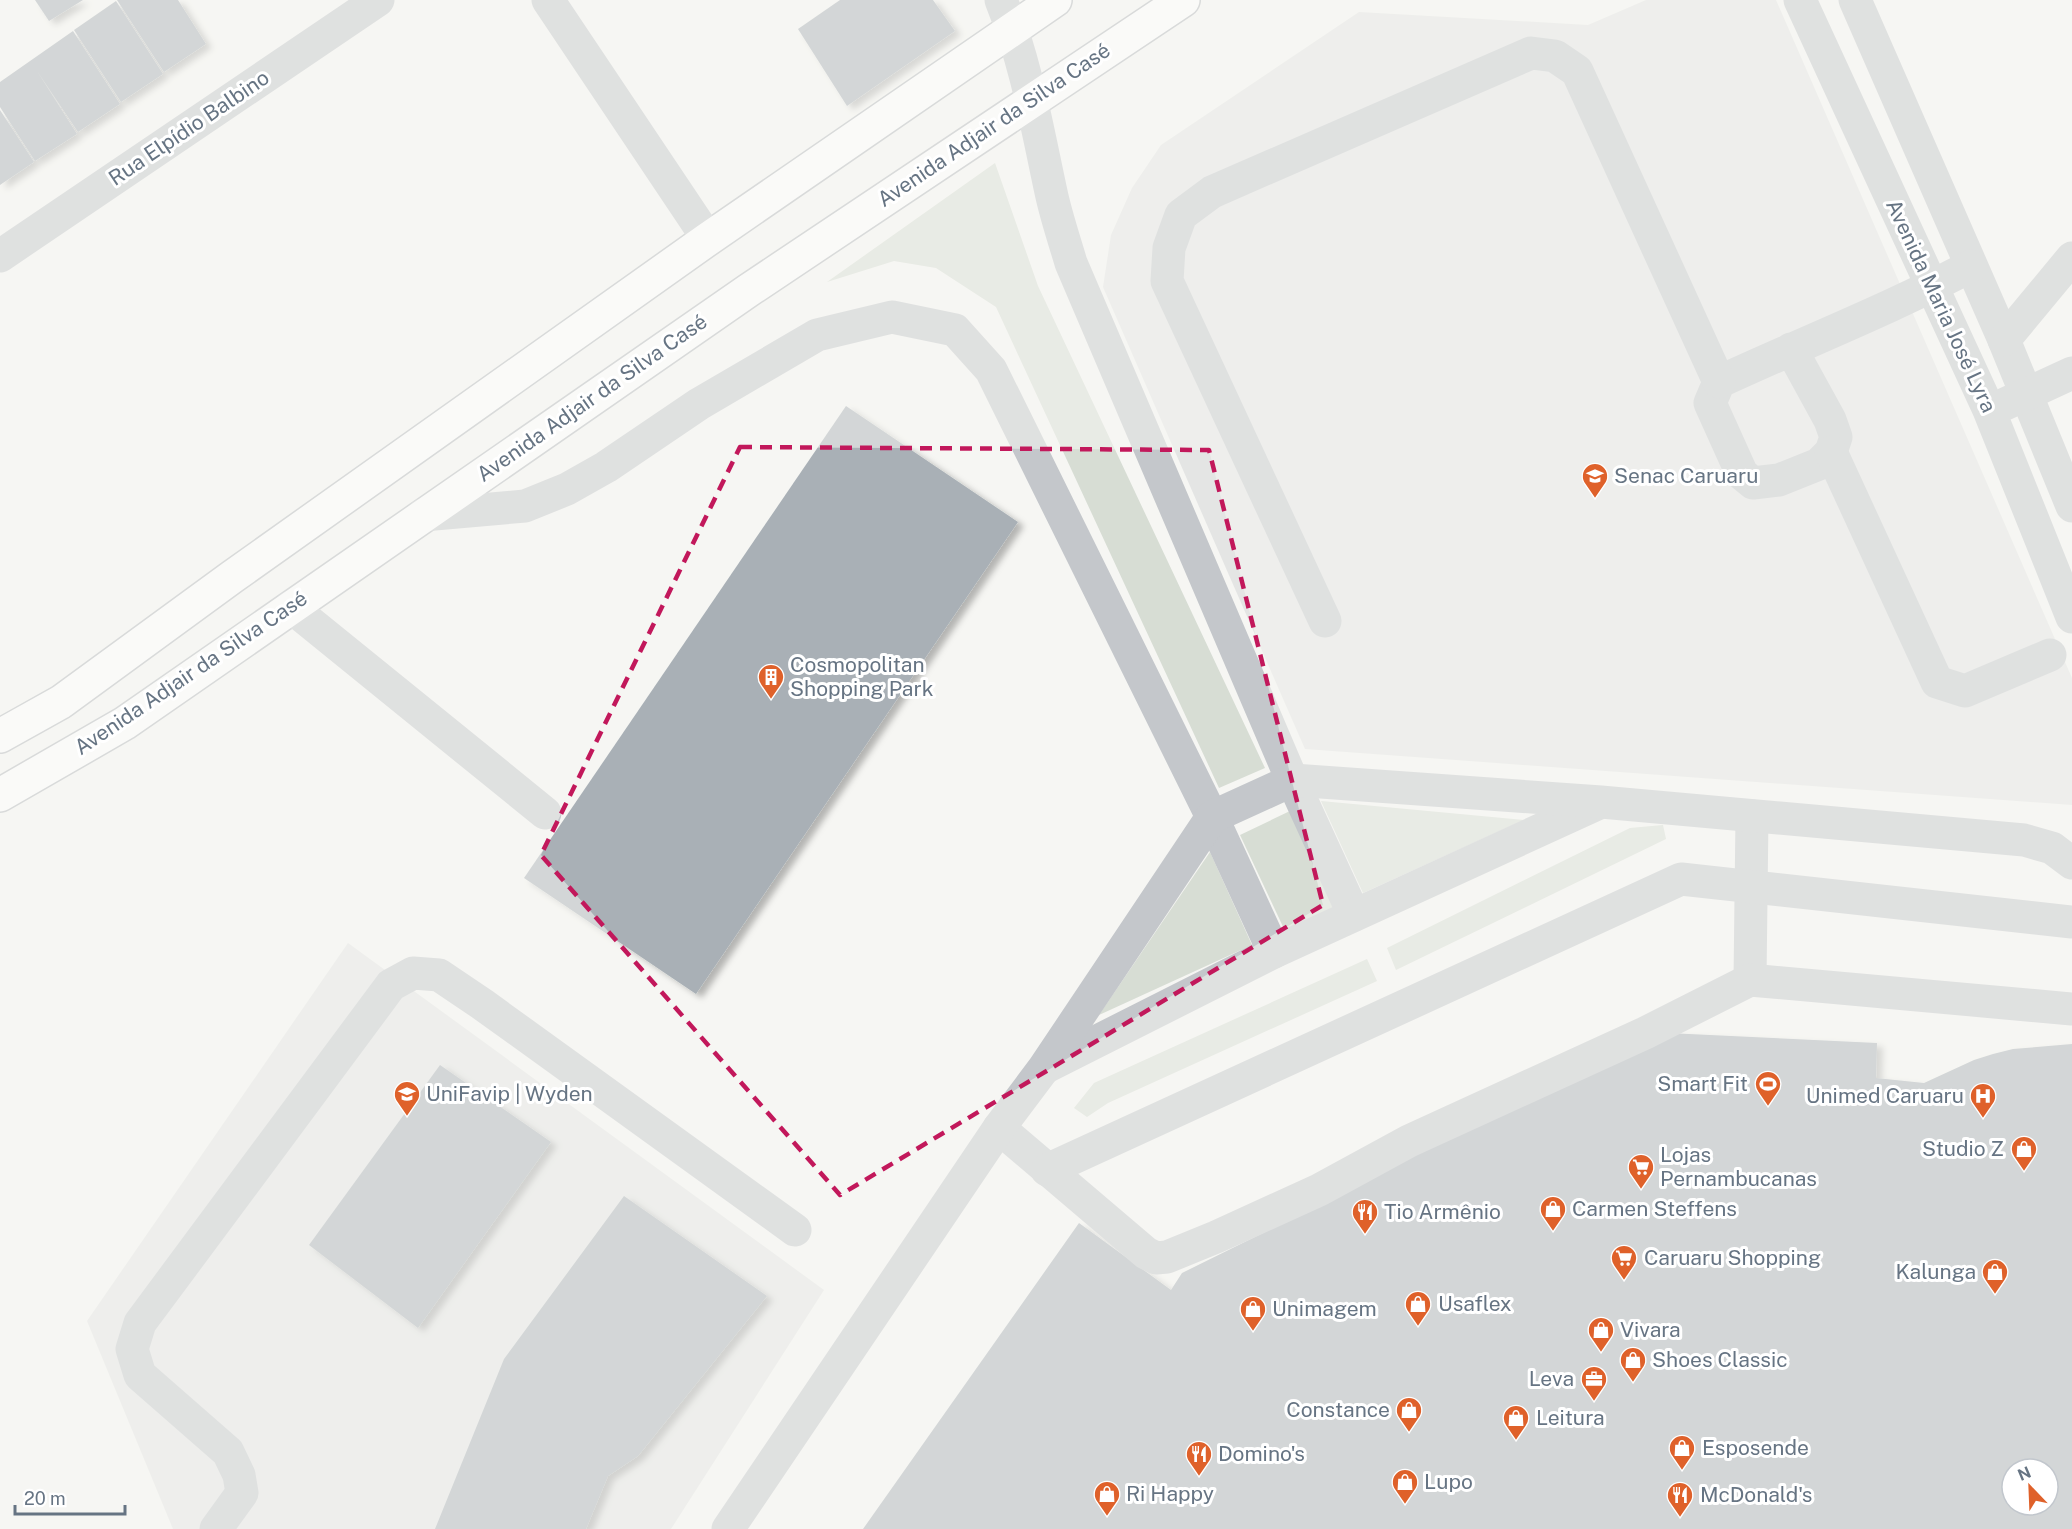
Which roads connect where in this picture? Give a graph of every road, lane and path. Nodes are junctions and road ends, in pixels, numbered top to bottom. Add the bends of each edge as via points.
1 (378, 0) edge
2 (548, 0) edge
3 (1055, 0) edge
4 (1183, 0) edge
5 (1800, 0) edge
6 (1855, 0) edge
7 (1007, 14) edge
8 (1033, 100) junction
9 (708, 239) junction
10 (0, 256) edge
11 (2072, 258) edge
12 (1971, 266) junction
13 (1933, 286) junction
14 (2004, 340) junction
15 (1791, 349) junction
16 (2072, 374) edge
17 (1719, 382) junction
18 (2026, 395) junction
19 (1989, 410) junction
20 (1831, 452) junction
21 (2072, 506) edge
22 (423, 514) junction
23 (291, 607) junction
24 (2072, 617) edge
25 (1325, 621) dead end
26 (2050, 655) dead end
27 (0, 736) edge
28 (1293, 780) junction
29 (0, 795) edge
30 (1601, 802) junction
31 (545, 813) dead end
32 (1752, 816) junction
33 (1212, 817) junction
34 (2072, 863) edge
35 (1751, 887) junction
36 (1354, 915) junction
37 (2072, 922) edge
38 (1274, 952) junction
39 (1750, 981) junction
40 (2072, 1009) edge
41 (1044, 1068) junction
42 (999, 1128) junction
43 (1047, 1170) junction
44 (795, 1230) dead end
45 (216, 1529) edge
46 (728, 1529) edge

1 - 10 street, Rua Elpídio Balbino
2 - 9 street
3 - 7 main road
4 - 8 main road, Avenida Adjair da Silva Casé
5 - 13 street, Avenida Maria José Lyra
6 - 12 street, Avenida Maria José Lyra
7 - 8 street
7 - 9 main road
8 - 22 main road, Avenida Adjair da Silva Casé
8 - 28 street via 1071,263
9 - 27 main road via 60,702
11 - 14 street
12 - 13 street
12 - 14 street, Avenida Maria José Lyra
13 - 15 street
13 - 19 street, Avenida Maria José Lyra
14 - 18 street, Avenida Maria José Lyra
15 - 17 street
15 - 20 street via 1830,420 1836,437
16 - 18 street
17 - 20 street via 1710,403 1742,474 1754,483 1779,480 1819,464
17 - 25 street via 1577,71 1556,56 1532,53 1212,192 1180,215 1169,248 1167,281
18 - 19 street
18 - 21 street, Avenida Maria José Lyra
19 - 24 street, Avenida Maria José Lyra
20 - 26 street via 1937,682 1965,691
22 - 23 main road, Avenida Adjair da Silva Casé
22 - 33 street via 525,506 567,489 699,404 817,335 892,317 955,330 991,370
23 - 29 main road, Avenida Adjair da Silva Casé via 125,723
23 - 31 street
28 - 30 street
28 - 33 street
28 - 36 street
30 - 32 street
30 - 36 street
32 - 34 street via 2024,840 2052,848
32 - 35 street
33 - 38 street
33 - 41 street
35 - 37 street
35 - 39 street
35 - 43 street via 1681,879
36 - 38 street
38 - 41 street
39 - 40 street
39 - 43 street via 1399,1146 1319,1190 1167,1257 1156,1258 1146,1253
41 - 42 street
42 - 43 street
42 - 46 street
44 - 45 street via 439,975 413,973 391,984 140,1323 132,1349 140,1375 228,1452 239,1475 242,1493

